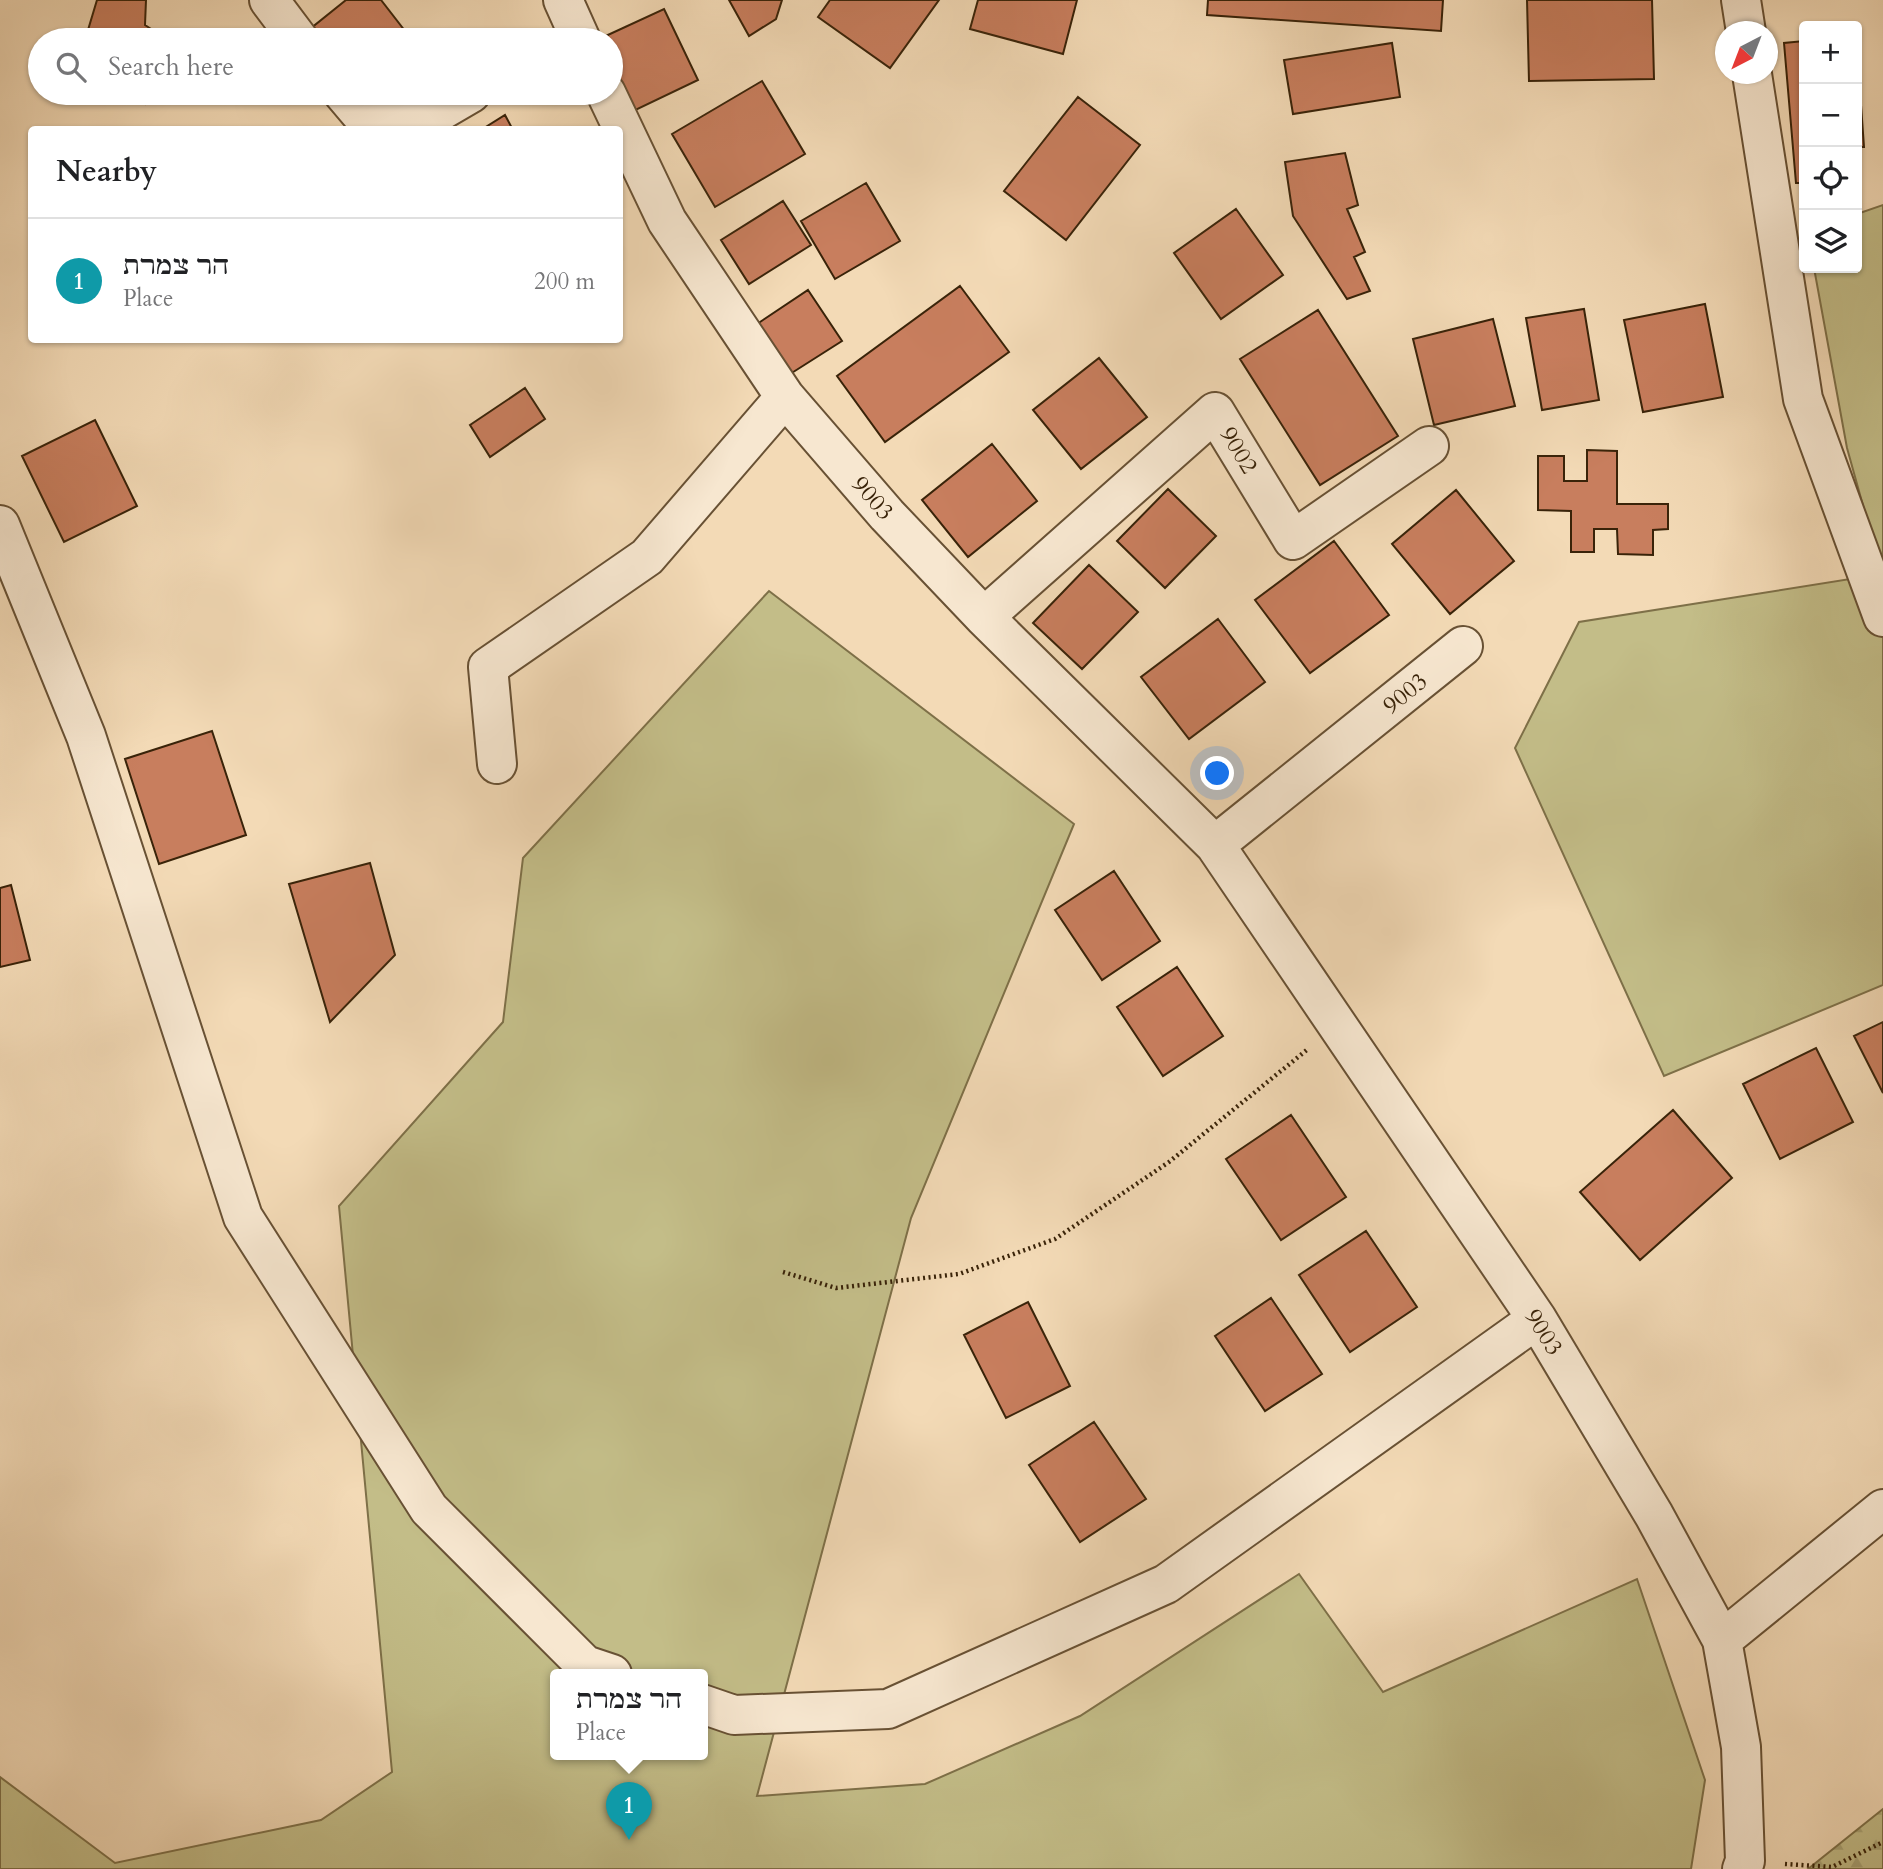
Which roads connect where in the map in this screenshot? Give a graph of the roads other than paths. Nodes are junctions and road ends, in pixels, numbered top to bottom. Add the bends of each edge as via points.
1 (269, 0) edge
2 (1741, 0) edge
3 (1744, 21) edge
4 (290, 28) edge
5 (1754, 84) edge
6 (354, 105) edge
7 (450, 105) edge
8 (612, 105) edge
9 (622, 126) edge
10 (623, 129) edge
11 (785, 397) junction
12 (1429, 446) dead end
13 (0, 525) edge
14 (984, 617) junction
15 (1883, 617) edge
16 (1463, 646) dead end
17 (497, 764) dead end
18 (1215, 845) junction
19 (1537, 1319) junction
20 (1883, 1509) edge
21 (1722, 1640) junction
22 (597, 1669) edge
23 (708, 1706) edge
24 (1743, 1865) edge

1 - 4 street
2 - 3 street
5 - 15 street via 1803,399
6 - 7 street via 365,118 394,120 435,114
8 - 9 street, 9003
10 - 11 street, 9003 via 667,222
11 - 14 street, 9003 via 887,515
11 - 17 street via 647,557 488,667
12 - 14 street, 9002 via 1293,540 1215,412
13 - 22 street via 86,736 243,1217 429,1509 585,1665
14 - 18 street, 9003
16 - 18 street, 9003
18 - 19 street, 9003
19 - 21 street, 9003
19 - 23 street via 1166,1584 887,1709 734,1715
20 - 21 street
21 - 24 street, 9003 via 1741,1747

